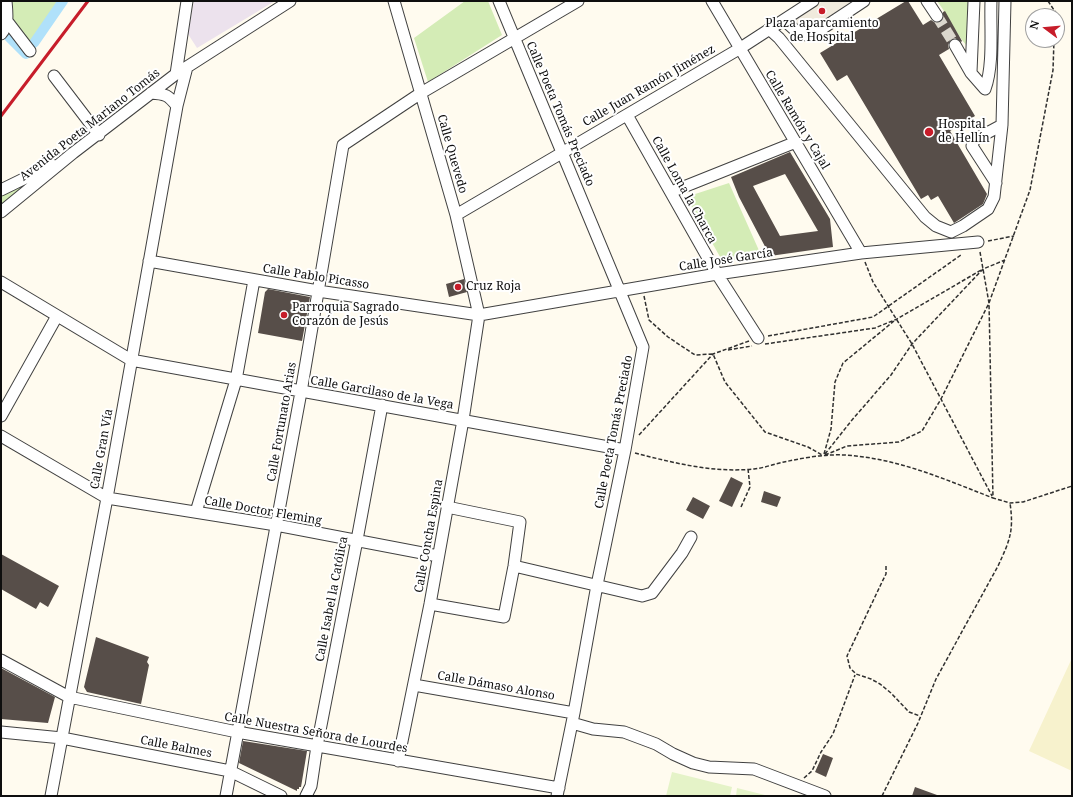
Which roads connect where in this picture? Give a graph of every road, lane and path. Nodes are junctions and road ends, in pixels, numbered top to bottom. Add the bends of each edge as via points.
1 (6, 1) edge
2 (187, 1) edge
3 (290, 1) edge
4 (394, 1) edge
5 (499, 1) edge
6 (578, 1) edge
7 (712, 1) edge
8 (813, 1) edge
9 (864, 1) edge
10 (927, 1) edge
11 (974, 1) edge
12 (991, 1) edge
13 (1005, 1) edge
14 (936, 16) tunnel mouth
15 (4, 19) edge
16 (784, 20) junction
17 (769, 29) junction
18 (1, 34) edge
19 (515, 39) junction
20 (955, 45) tunnel mouth
21 (739, 48) junction
22 (1054, 48) edge
23 (30, 51) dead end
24 (187, 67) junction
25 (971, 73) junction
26 (176, 74) junction
27 (54, 76) dead end
28 (151, 93) junction
29 (421, 93) junction
30 (177, 106) junction
31 (627, 115) junction
32 (1002, 125) junction
33 (99, 134) junction
34 (796, 142) junction
35 (562, 152) junction
36 (73, 153) junction
37 (996, 182) junction
38 (1, 190) edge
39 (671, 192) junction
40 (1, 212) edge
41 (456, 215) junction
42 (1014, 236) junction
43 (978, 242) junction
44 (861, 253) junction
45 (1005, 260) junction
46 (149, 261) junction
47 (983, 269) junction
48 (717, 274) junction
49 (254, 280) junction
50 (1, 282) edge
51 (642, 286) junction
52 (620, 290) junction
53 (318, 291) junction
54 (990, 303) junction
55 (889, 306) junction
56 (479, 315) junction
57 (57, 316) junction
58 (896, 319) junction
59 (758, 343) junction
60 (912, 344) junction
61 (724, 350) junction
62 (713, 354) junction
63 (131, 360) junction
64 (236, 380) junction
65 (301, 392) junction
66 (941, 399) junction
67 (382, 405) junction
68 (1, 416) edge
69 (463, 420) junction
70 (1, 436) edge
71 (625, 450) junction
72 (824, 456) junction
73 (748, 469) junction
74 (1072, 486) edge
75 (107, 498) junction
76 (992, 498) junction
77 (1010, 502) junction
78 (447, 507) junction
79 (741, 507) dead end
80 (196, 512) junction
81 (276, 525) junction
82 (691, 537) dead end
83 (357, 540) junction
84 (438, 556) junction
85 (514, 566) junction
86 (886, 566) dead end
87 (597, 585) junction
88 (430, 604) junction
89 (1, 660) edge
90 (856, 674) junction
91 (414, 685) junction
92 (69, 697) junction
93 (920, 716) junction
94 (573, 718) junction
95 (1, 732) edge
96 (237, 732) junction
97 (62, 738) junction
98 (317, 746) junction
99 (398, 761) junction
100 (230, 771) junction
101 (803, 788) junction
102 (558, 792) edge
103 (51, 796) edge
104 (226, 796) edge
105 (281, 796) edge
106 (306, 796) edge
107 (825, 796) edge
108 (882, 796) edge

1 - 15 street
2 - 26 street
3 - 24 street, Avenida Poeta Mariano Tomás
4 - 29 street, Calle Quevedo
5 - 19 street, Calle Poeta Tomás Preciado
6 - 19 street, Calle Fortunato Arias
7 - 21 street, Calle Ramón y Cajal
8 - 16 street, Calle Juan Ramón Jiménez
9 - 16 street via 823,28 806,35 796,31
10 - 14 street
11 - 25 street
12 - 25 street via 990,63 985,90
13 - 32 street
15 - 18 street via 5,29
15 - 23 street
16 - 17 street, Calle Juan Ramón Jiménez
17 - 21 street, Calle Juan Ramón Jiménez
17 - 37 street via 925,217 936,226 951,232 988,209 994,197
19 - 29 street, Calle Fortunato Arias
19 - 35 street, Calle Poeta Tomás Preciado
20 - 25 street
21 - 31 street, Calle Juan Ramón Jiménez
21 - 34 street, Calle Ramón y Cajal
22 - 42 path via 1053,70 1030,190
24 - 26 street, Avenida Poeta Mariano Tomás
24 - 30 street, Calle Gran Vía
26 - 28 street, Avenida Poeta Mariano Tomás
27 - 33 street
28 - 30 street via 169,96
28 - 33 street, Avenida Poeta Mariano Tomás
29 - 41 street, Calle Quevedo
29 - 53 street, Calle Fortunato Arias via 343,145
30 - 46 street, Calle Gran Vía
31 - 35 street, Calle Juan Ramón Jiménez
31 - 39 street, Calle Loma la Charca
32 - 37 street
32 - 37 street via 974,140 972,146
33 - 36 street, Avenida Poeta Mariano Tomás
34 - 39 street
34 - 44 street, Calle Ramón y Cajal
35 - 41 street, Calle Juan Ramón Jiménez
35 - 52 street, Calle Poeta Tomás Preciado
36 - 38 street
36 - 40 street, Avenida Poeta Mariano Tomás
39 - 48 street, Calle Loma la Charca
41 - 56 street, Calle Quevedo
42 - 43 path
42 - 45 path
43 - 44 street, Calle José García
43 - 47 path
43 - 55 path
44 - 48 street, Calle José García
44 - 55 path via 873,282
45 - 47 path
45 - 54 path
46 - 49 street, Calle Pablo Picasso
46 - 63 street, Calle Gran Vía
47 - 54 path
47 - 58 path
47 - 60 path
48 - 51 street, Calle José García
48 - 59 street, Calle Loma la Charca
49 - 53 street, Calle Pablo Picasso
49 - 64 street
50 - 57 street, Calle Garcilaso de la Vega
51 - 52 street, Calle José García
51 - 62 path via 649,320 668,337 695,355
52 - 56 street, Calle José García
52 - 71 street, Calle Poeta Tomás Preciado via 643,347
53 - 56 street, Calle Pablo Picasso
53 - 65 street, Calle Fortunato Arias
54 - 66 path
54 - 76 path
55 - 58 path
55 - 59 path via 873,317
56 - 69 street, Calle Concha Espina
57 - 63 street, Calle Garcilaso de la Vega
57 - 68 street
58 - 59 path via 875,328
58 - 60 path
58 - 72 path via 843,363 835,382 831,429
59 - 61 path
59 - 61 path
60 - 66 path
60 - 72 path via 891,374
61 - 62 path
62 - 71 path
62 - 72 path via 725,382 765,432 808,447
63 - 64 street, Calle Garcilaso de la Vega
63 - 75 street, Calle Gran Vía
64 - 65 street, Calle Garcilaso de la Vega
64 - 80 street
65 - 67 street, Calle Garcilaso de la Vega
65 - 81 street, Calle Fortunato Arias
66 - 72 path via 922,431 899,442 847,446
66 - 76 path
67 - 69 street, Calle Garcilaso de la Vega
67 - 83 street, Calle Isabel la Católica
69 - 71 street, Calle Garcilaso de la Vega
69 - 78 street, Calle Concha Espina
70 - 75 street
71 - 73 path via 686,466 721,470
71 - 87 street, Calle Poeta Tomás Preciado
72 - 73 path
72 - 76 path via 844,455 901,464
73 - 79 path via 750,487
74 - 77 path via 1024,502
75 - 80 street, Calle Doctor Fleming
75 - 92 street, Calle Gran Vía
76 - 77 path
77 - 93 path via 1012,528 1007,546 948,654
78 - 84 street, Calle Concha Espina
78 - 85 street via 520,522
80 - 81 street, Calle Doctor Fleming
81 - 83 street, Calle Doctor Fleming
81 - 96 street, Calle Fortunato Arias
82 - 87 street via 652,593 642,596
83 - 84 street, Calle Doctor Fleming
83 - 98 street, Calle Isabel la Católica
84 - 88 street, Calle Concha Espina
85 - 87 street
85 - 88 street via 504,617
86 - 90 path via 886,574 847,656 850,668
87 - 94 street, Calle Poeta Tomás Preciado
88 - 91 street, Calle Concha Espina
89 - 92 street, Calle Nuestra Señora de Lourdes
90 - 93 path via 880,684 909,712
90 - 101 path via 833,734 812,771 801,780
91 - 94 street, Calle Dámaso Alonso
91 - 99 street, Calle Concha Espina
92 - 96 street, Calle Nuestra Señora de Lourdes
92 - 97 street, Calle Gran Vía
93 - 108 path
94 - 101 street, Calle Dámaso Alonso via 593,729 629,733 693,763 709,767 754,769
94 - 102 street, Calle Poeta Tomás Preciado
95 - 97 street, Calle Balmes
96 - 98 street, Calle Nuestra Señora de Lourdes
96 - 100 street, Calle Fortunato Arias
97 - 100 street, Calle Balmes
97 - 103 street, Calle Gran Vía
98 - 99 street, Calle Nuestra Señora de Lourdes
98 - 106 street, Calle Isabel la Católica via 311,786
99 - 102 street, Calle Nuestra Señora de Lourdes
100 - 104 street, Calle Fortunato Arias
100 - 105 street, Calle Balmes
101 - 107 street, Calle Dámaso Alonso

